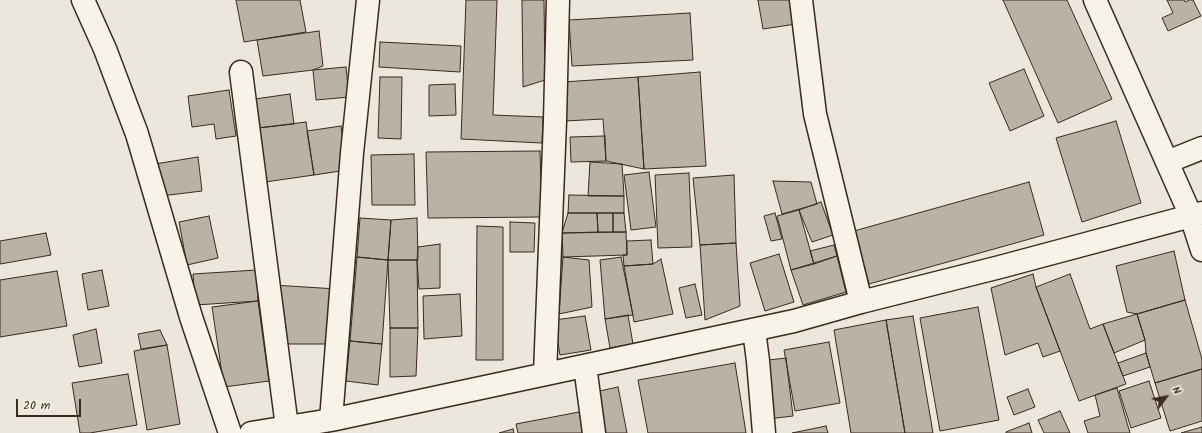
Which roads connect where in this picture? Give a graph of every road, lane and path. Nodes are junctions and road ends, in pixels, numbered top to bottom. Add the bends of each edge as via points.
1 (82, 0) edge
2 (368, 0) edge
3 (558, 0) edge
4 (801, 0) edge
5 (1095, 0) edge
6 (241, 72) dead end
7 (1202, 148) edge
8 (1167, 162) junction
9 (1196, 214) edge
10 (1202, 250) edge
11 (861, 302) junction
12 (754, 330) junction
13 (585, 366) junction
14 (545, 374) junction
15 (331, 420) junction
16 (287, 427) junction
17 (230, 433) edge
18 (251, 433) edge
19 (594, 433) edge
20 (764, 433) edge

1 - 17 street via 105,49 136,134 191,317
2 - 15 street via 352,153
3 - 14 street
4 - 11 street via 816,114
5 - 8 street
6 - 16 street
7 - 8 street
8 - 9 street
9 - 10 street
9 - 11 street
11 - 12 street
12 - 13 street
12 - 20 street
13 - 14 street
13 - 19 street
14 - 15 street
15 - 16 street
16 - 18 street

